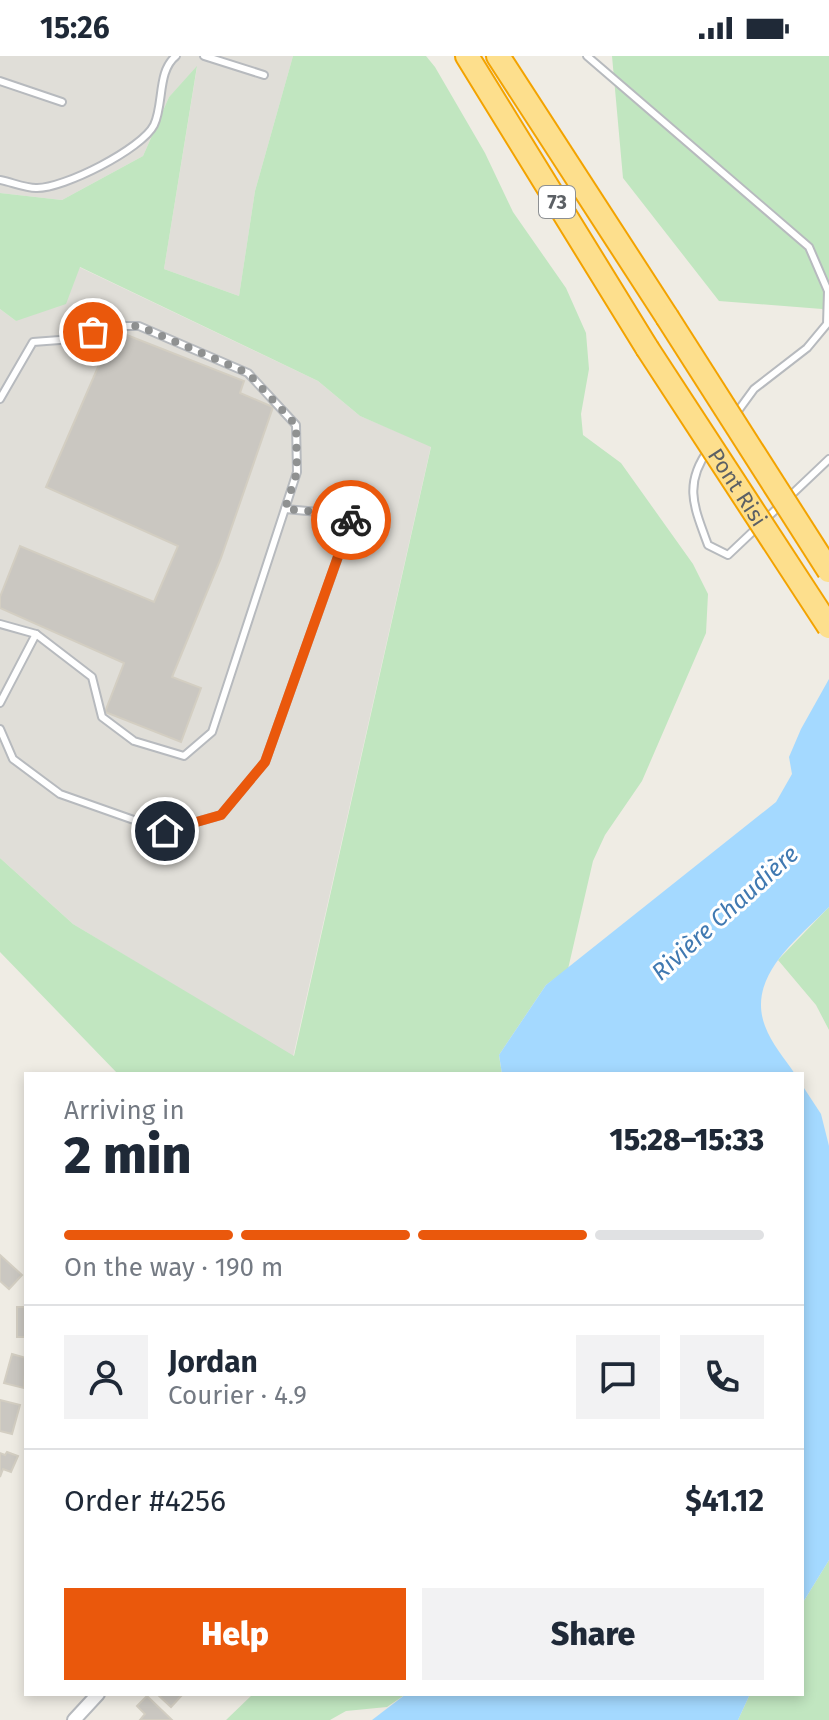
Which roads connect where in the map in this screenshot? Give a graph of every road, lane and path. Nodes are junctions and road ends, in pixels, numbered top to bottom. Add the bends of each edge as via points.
1 (176, 56) edge
2 (204, 56) edge
3 (467, 56) edge
4 (498, 56) edge
5 (587, 56) edge
6 (264, 75) dead end
7 (0, 81) edge
8 (62, 102) dead end
9 (0, 180) edge
10 (0, 399) edge
11 (728, 423) dead end
12 (720, 435) dead end
13 (829, 459) edge
14 (285, 509) junction
15 (829, 571) edge
16 (0, 624) edge
17 (829, 627) edge
18 (36, 634) junction
19 (0, 703) edge
20 (0, 729) edge
21 (96, 1696) edge
22 (74, 1720) edge

1 - 9 lane via 168,63 155,123 143,141 71,180 38,188
2 - 6 lane
3 - 17 highway, Pont Risi / 73, bridge via 647,348
4 - 15 highway, Pont Risi / 73, bridge
5 - 11 lane via 809,247 828,291 827,324 807,348 754,389
7 - 8 lane
10 - 14 lane via 33,342 139,326 248,373 296,425 297,472
12 - 13 lane via 694,469 694,508 708,545 728,555
14 - 18 lane via 212,732 184,756 134,741 102,717 92,677
14 - 20 lane via 353,515 265,762 221,815 165,831 60,794 13,759
16 - 18 lane
18 - 19 lane
21 - 22 street

